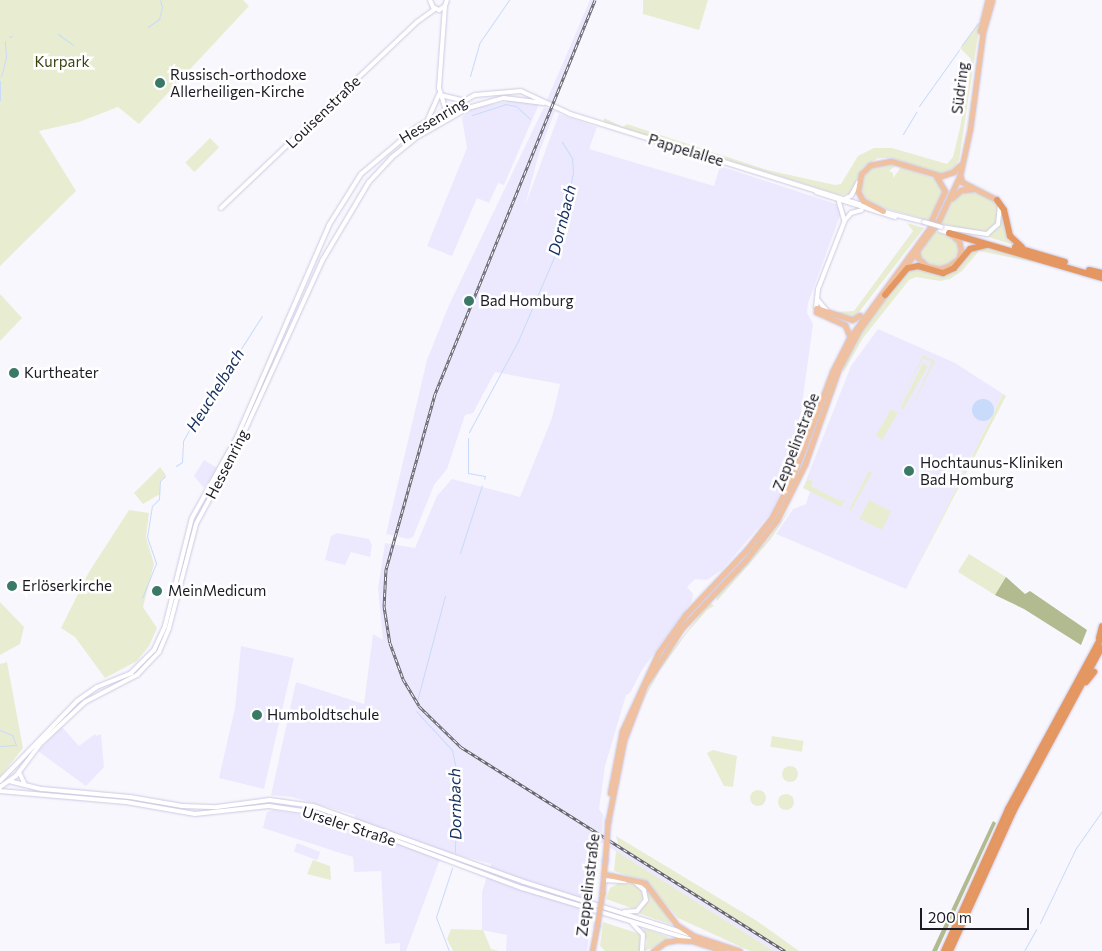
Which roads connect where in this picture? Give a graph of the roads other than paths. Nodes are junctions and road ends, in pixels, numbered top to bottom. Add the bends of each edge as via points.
1 (447, 0) edge
2 (988, 0) edge
3 (992, 0) edge
4 (430, 1) edge
5 (445, 6) junction
6 (990, 8) junction
7 (435, 9) junction
8 (441, 10) junction
9 (984, 12) junction
10 (425, 15) junction
11 (445, 20) junction
12 (440, 93) junction
13 (463, 100) junction
14 (546, 103) junction
15 (444, 110) junction
16 (448, 118) junction
17 (428, 119) junction
18 (384, 152) junction
19 (391, 158) junction
20 (960, 165) junction
21 (933, 174) junction
22 (958, 176) junction
23 (793, 183) junction
24 (858, 183) junction
25 (974, 189) junction
26 (844, 198) junction
27 (997, 200) junction
28 (839, 202) junction
29 (948, 202) junction
30 (220, 208) dead end
31 (864, 209) junction
32 (882, 211) junction
33 (924, 223) junction
34 (843, 224) junction
35 (940, 228) junction
36 (927, 232) junction
37 (961, 232) junction
38 (949, 233) junction
39 (998, 247) junction
40 (917, 251) junction
41 (1032, 252) junction
42 (1102, 273) edge
43 (1102, 278) edge
44 (886, 284) junction
45 (884, 295) junction
46 (817, 297) junction
47 (816, 310) junction
48 (829, 313) junction
49 (848, 340) junction
50 (1102, 626) edge
51 (1101, 642) edge
52 (1094, 672) dead end
53 (1068, 707) junction
54 (11, 772) junction
55 (19, 772) junction
56 (0, 781) edge
57 (9, 781) junction
58 (25, 785) junction
59 (0, 787) edge
60 (0, 791) edge
61 (29, 792) junction
62 (608, 821) junction
63 (603, 877) junction
64 (621, 912) junction
65 (628, 920) junction
66 (694, 938) junction
67 (594, 951) edge
68 (642, 951) edge
69 (653, 951) edge
70 (724, 951) edge
71 (740, 951) edge
72 (944, 951) edge
73 (950, 951) edge

1 - 5 street
2 - 9 main road, Südring
3 - 6 main road, Südring
4 - 7 street
4 - 10 street, Louisenstraße
5 - 8 street
5 - 11 street
6 - 9 main road
6 - 22 main road, Südring
7 - 8 street
7 - 10 street, Louisenstraße
8 - 11 street
9 - 20 main road, Südring
10 - 30 street, Louisenstraße
11 - 12 street
12 - 13 street
12 - 15 street
12 - 17 street
13 - 14 street, Hessenring via 484,93 516,90
13 - 15 street, Hessenring
14 - 16 street, Hessenring via 496,99
14 - 23 street, Pappelallee
15 - 16 street
15 - 17 street, Hessenring
16 - 19 street, Hessenring
17 - 18 street, Hessenring
18 - 19 street
18 - 54 street, Hessenring via 361,174 337,210 237,437 192,518 165,626 154,650 131,673 97,687 77,701
19 - 55 street, Hessenring via 366,186 326,252 238,445 200,515 190,541 169,628 159,652 137,676 85,702 39,746
20 - 21 main road via 950,174
20 - 22 main road, Südring
21 - 24 main road via 884,160 868,166
21 - 36 main road via 945,191
22 - 25 main road
22 - 29 main road, Zeppelinstraße
22 - 36 main road, Zeppelinstraße
23 - 26 street, Pappelallee
23 - 28 street, Pappelallee
24 - 26 street via 852,196
24 - 32 main road via 863,200
25 - 27 main road
25 - 29 main road via 961,190
26 - 32 street, Pappelallee
27 - 37 street, Pappelallee via 1001,214 994,230 982,235
27 - 41 highway via 1004,210 1010,236
28 - 31 street, Pappelallee
28 - 34 street via 844,214
29 - 40 main road, Zeppelinstraße
31 - 33 street, Pappelallee
31 - 34 street via 851,213
32 - 33 street, Pappelallee
33 - 35 street, Pappelallee, bridge
34 - 46 street
35 - 37 street, Pappelallee
35 - 38 street, Pappelallee
36 - 44 main road, Zeppelinstraße
37 - 41 highway
38 - 39 highway
38 - 40 main road via 961,247 960,256 952,265 939,269 930,267 919,260
39 - 43 highway
39 - 45 highway via 974,247 954,268 943,273 918,266 908,268
40 - 45 main road, Zeppelinstraße
41 - 42 highway
44 - 48 main road via 856,319
44 - 49 main road, Zeppelinstraße
45 - 62 main road, Zeppelinstraße via 859,330 839,368 803,469 777,520 745,561 682,628 645,684 624,740
46 - 47 street
46 - 48 street
47 - 48 main road
47 - 49 main road via 848,327
49 - 62 main road, Zeppelinstraße via 778,508 747,548 677,624 646,674 620,738 612,774
50 - 51 highway
51 - 53 highway
51 - 72 highway via 1016,793
52 - 53 highway
53 - 73 highway via 1013,812
54 - 56 street, Hessenring
54 - 57 street
55 - 57 street, Hessenring
55 - 58 street
56 - 57 street, Urseler Straße
57 - 58 street, Urseler Straße
57 - 59 street, Hessenring
57 - 61 street, Urseler Straße via 12,786
58 - 64 street, Urseler Straße via 196,807 270,800 306,804
60 - 61 street, Urseler Straße
61 - 65 street, Urseler Straße via 191,813 269,806 310,812 346,822 522,888
62 - 63 main road, Zeppelinstraße, bridge
63 - 64 street via 636,882 644,890 646,900 643,906
63 - 66 main road via 645,883 669,918
63 - 67 main road, Zeppelinstraße, bridge
64 - 66 street, Urseler Straße
65 - 66 street, Urseler Straße
65 - 68 street via 643,935
66 - 69 main road via 666,942
66 - 70 main road
66 - 71 main road

